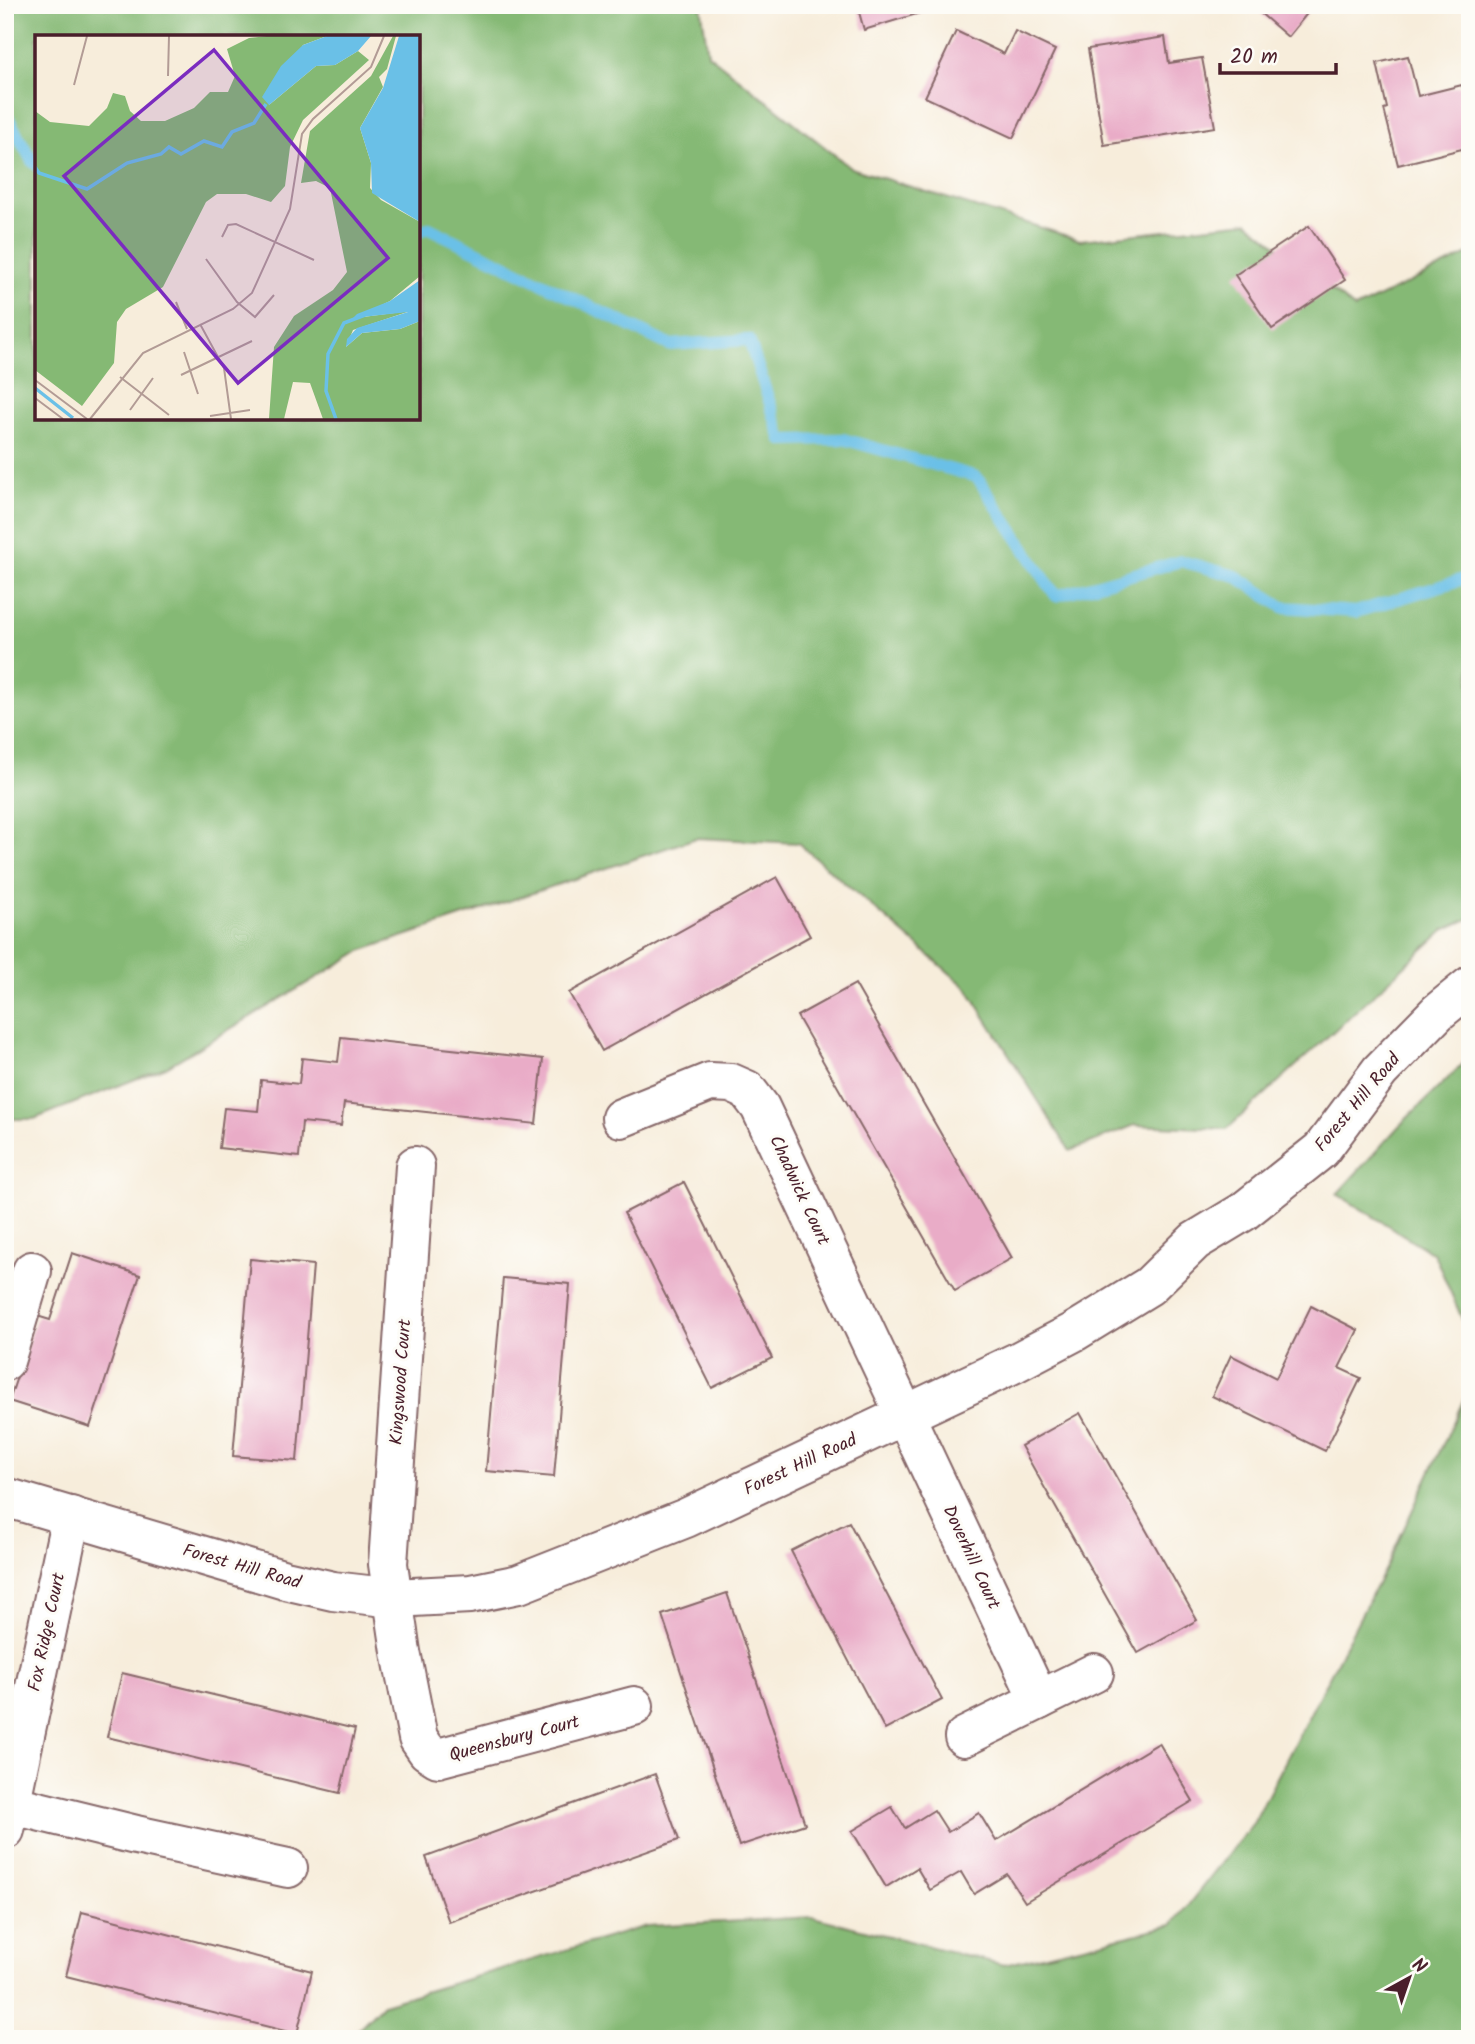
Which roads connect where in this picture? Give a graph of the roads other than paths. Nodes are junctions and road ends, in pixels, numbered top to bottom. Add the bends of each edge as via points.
1 (1470, 986) edge
2 (621, 1118) dead end
3 (415, 1166) dead end
4 (32, 1271) dead end
5 (5, 1361) edge
6 (905, 1414) junction
7 (5, 1497) edge
8 (71, 1516) junction
9 (394, 1598) junction
10 (1094, 1673) dead end
11 (1039, 1700) junction
12 (634, 1706) dead end
13 (964, 1737) dead end
14 (7, 1812) edge
15 (288, 1868) dead end

1 - 6 street, Forest Hill Road via 1380,1071 1321,1150 1243,1212 1195,1241 1149,1286 1074,1332
2 - 6 street, Chadwick Court via 710,1082 747,1090 760,1107
3 - 9 street, Kingswood Court via 388,1564
4 - 5 street
6 - 9 street, Forest Hill Road via 686,1518 519,1584 470,1594
6 - 11 street, Doverhill Court
7 - 8 street, Forest Hill Road
8 - 9 street, Forest Hill Road via 285,1580
8 - 14 street, Fox Ridge Court
9 - 12 street, Queensbury Court via 418,1738 438,1758
10 - 11 street
11 - 13 street
14 - 15 street

